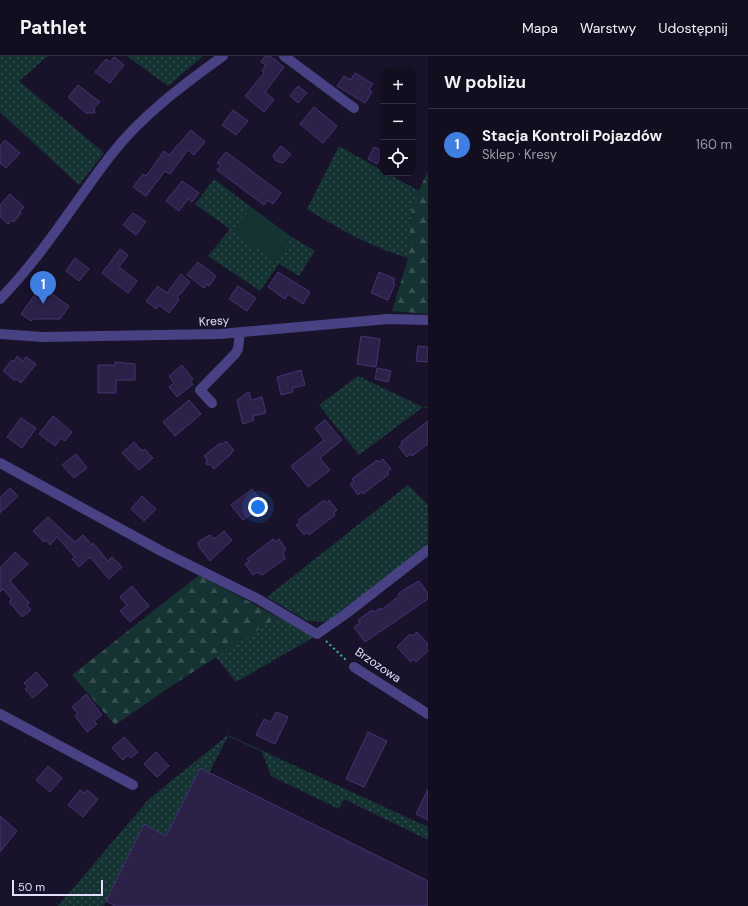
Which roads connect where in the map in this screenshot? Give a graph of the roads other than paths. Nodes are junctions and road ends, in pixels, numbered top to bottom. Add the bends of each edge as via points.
1 (222, 56) edge
2 (284, 56) edge
3 (354, 108) dead end
4 (0, 299) edge
5 (428, 320) edge
6 (240, 332) junction
7 (0, 334) edge
8 (212, 403) dead end
9 (0, 463) edge
10 (428, 550) edge
11 (354, 667) road end
12 (0, 714) edge
13 (428, 714) edge
14 (133, 785) dead end

1 - 4 street via 168,98 129,135 112,154 46,247
2 - 3 street
5 - 6 street, Kresy via 388,319
6 - 7 street, Kresy via 43,337
6 - 8 street via 235,354 200,390
9 - 10 street via 163,552 258,599 317,634 348,614
11 - 13 street, Brzozowa
12 - 14 street

